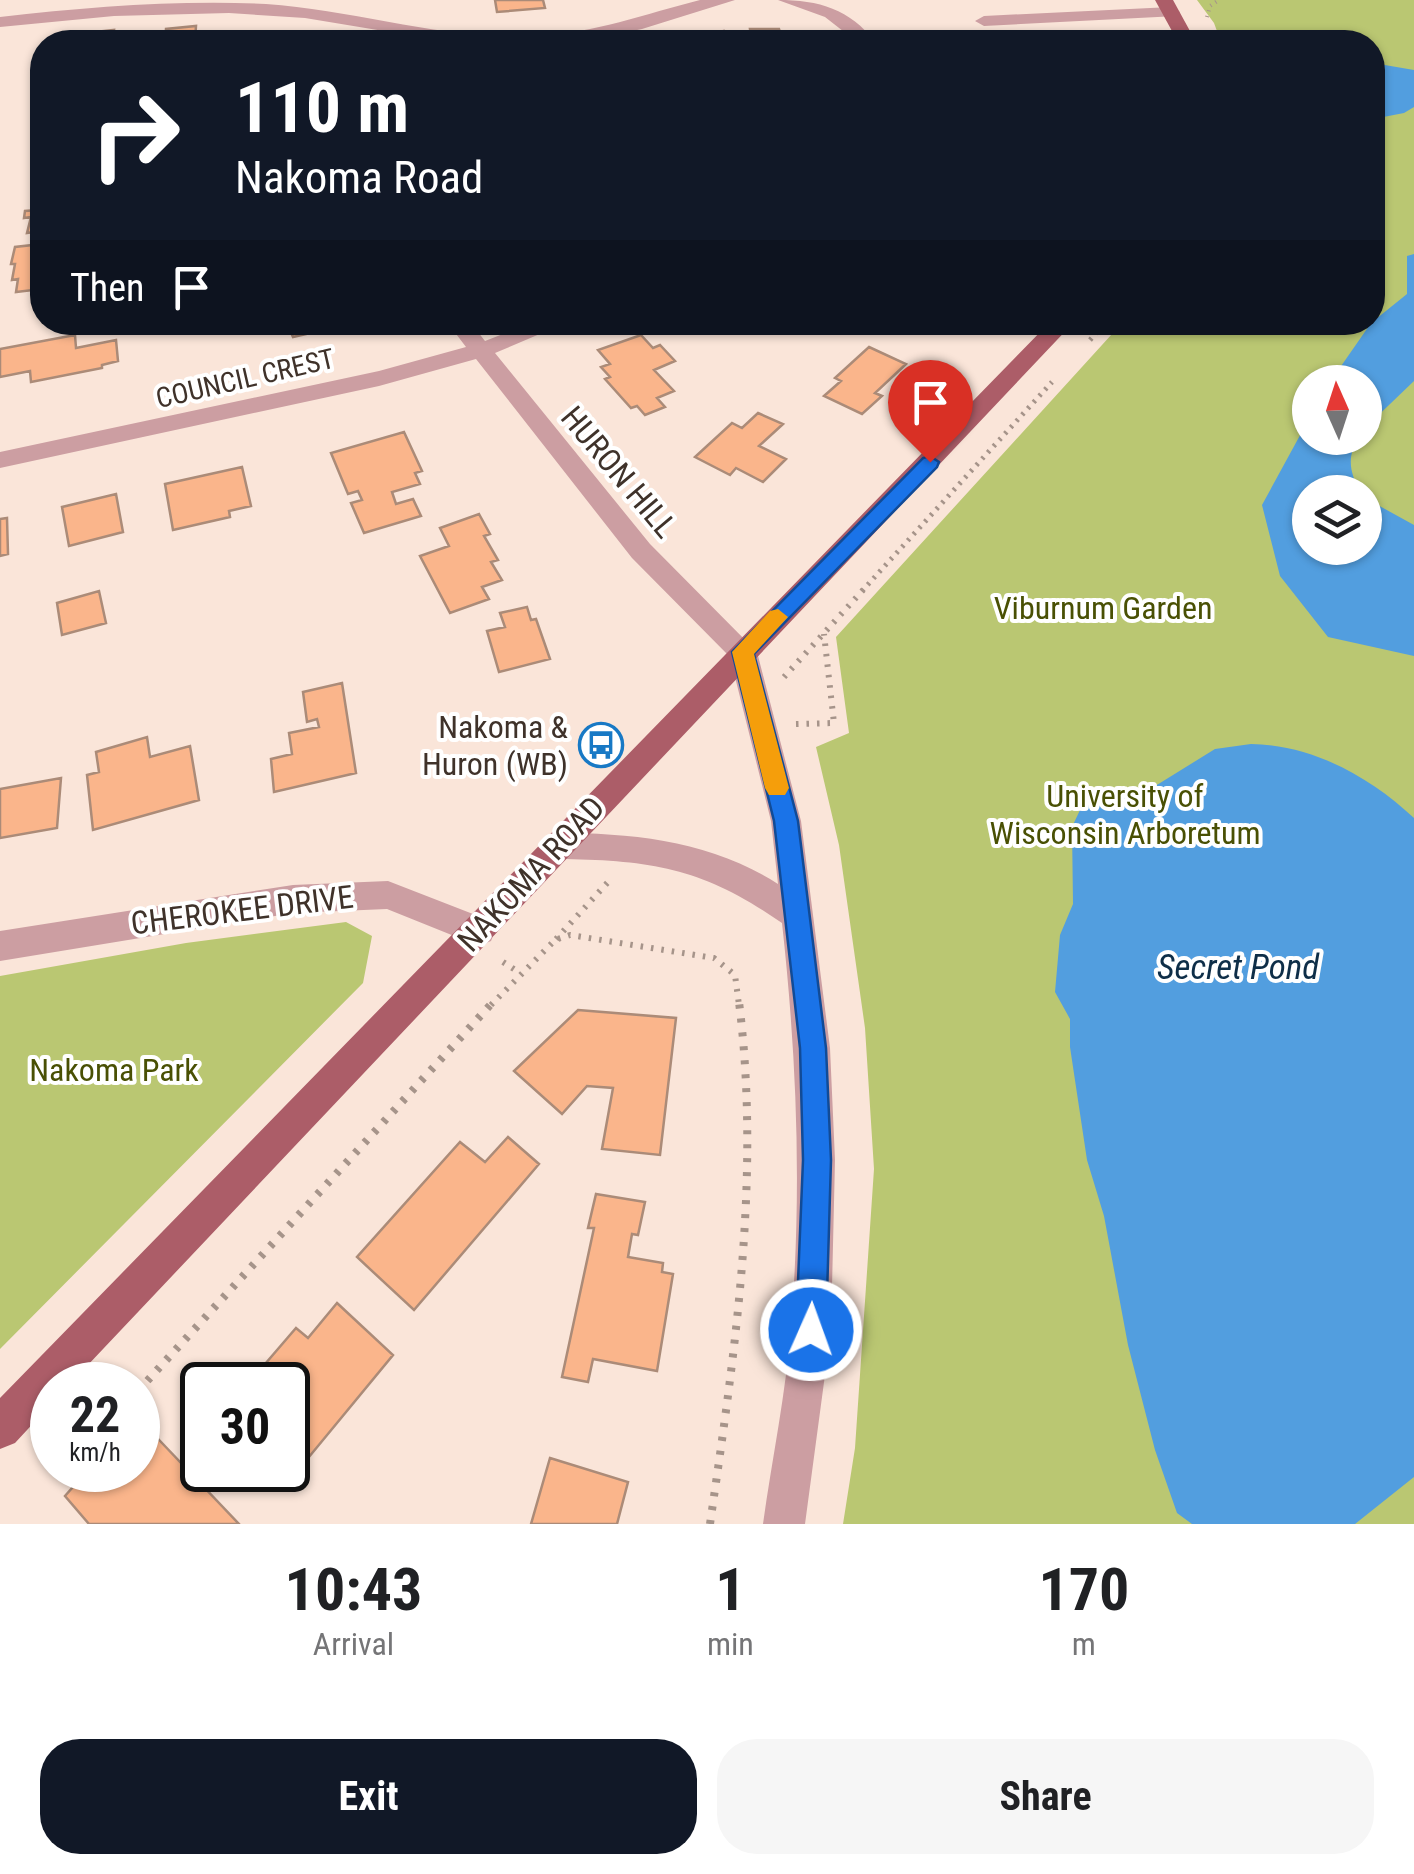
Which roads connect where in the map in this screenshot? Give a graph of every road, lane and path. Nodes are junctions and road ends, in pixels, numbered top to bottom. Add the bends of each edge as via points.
1 (726, 0) edge
2 (787, 0) edge
3 (987, 0) edge
4 (1219, 0) edge
5 (1168, 6) edge
6 (1210, 6) dead end
7 (346, 9) edge
8 (1004, 20) junction
9 (984, 21) dead end
10 (0, 22) edge
11 (419, 30) edge
12 (616, 30) edge
13 (855, 30) edge
14 (1181, 30) edge
15 (467, 335) edge
16 (522, 335) edge
17 (1050, 335) edge
18 (1094, 335) edge
19 (1084, 346) dead end
20 (478, 351) junction
21 (1062, 370) dead end
22 (0, 460) edge
23 (824, 634) junction
24 (743, 652) junction
25 (784, 677) dead end
26 (759, 726) junction
27 (556, 846) junction
28 (609, 882) dead end
29 (799, 917) junction
30 (478, 931) junction
31 (555, 940) junction
32 (0, 946) edge
33 (503, 962) dead end
34 (520, 973) junction
35 (160, 1367) edge
36 (0, 1428) edge
37 (710, 1524) edge
38 (784, 1524) edge

1 - 12 street
2 - 13 street via 827,10
3 - 8 street
4 - 6 path
5 - 8 street
5 - 14 main road
7 - 10 street via 175,9
7 - 11 street
8 - 9 street
15 - 20 street, HURON HILL
16 - 20 street, COUNCIL CREST
17 - 24 main road, NAKOMA ROAD
18 - 19 path
20 - 22 street, COUNCIL CREST
20 - 24 street, HURON HILL via 641,551
21 - 23 path
23 - 25 path
23 - 26 path via 834,723
24 - 26 street
24 - 27 main road, NAKOMA ROAD
26 - 29 street via 786,821
27 - 29 street via 676,855 734,876
27 - 30 main road, NAKOMA ROAD
28 - 31 path
29 - 38 street via 817,1160 811,1330
30 - 32 street, CHEROKEE DRIVE via 388,895 293,898
30 - 36 main road, NAKOMA ROAD
31 - 34 path
31 - 37 path via 570,935 714,958 735,975 746,1039 746,1188 733,1364
33 - 34 path
34 - 35 path

